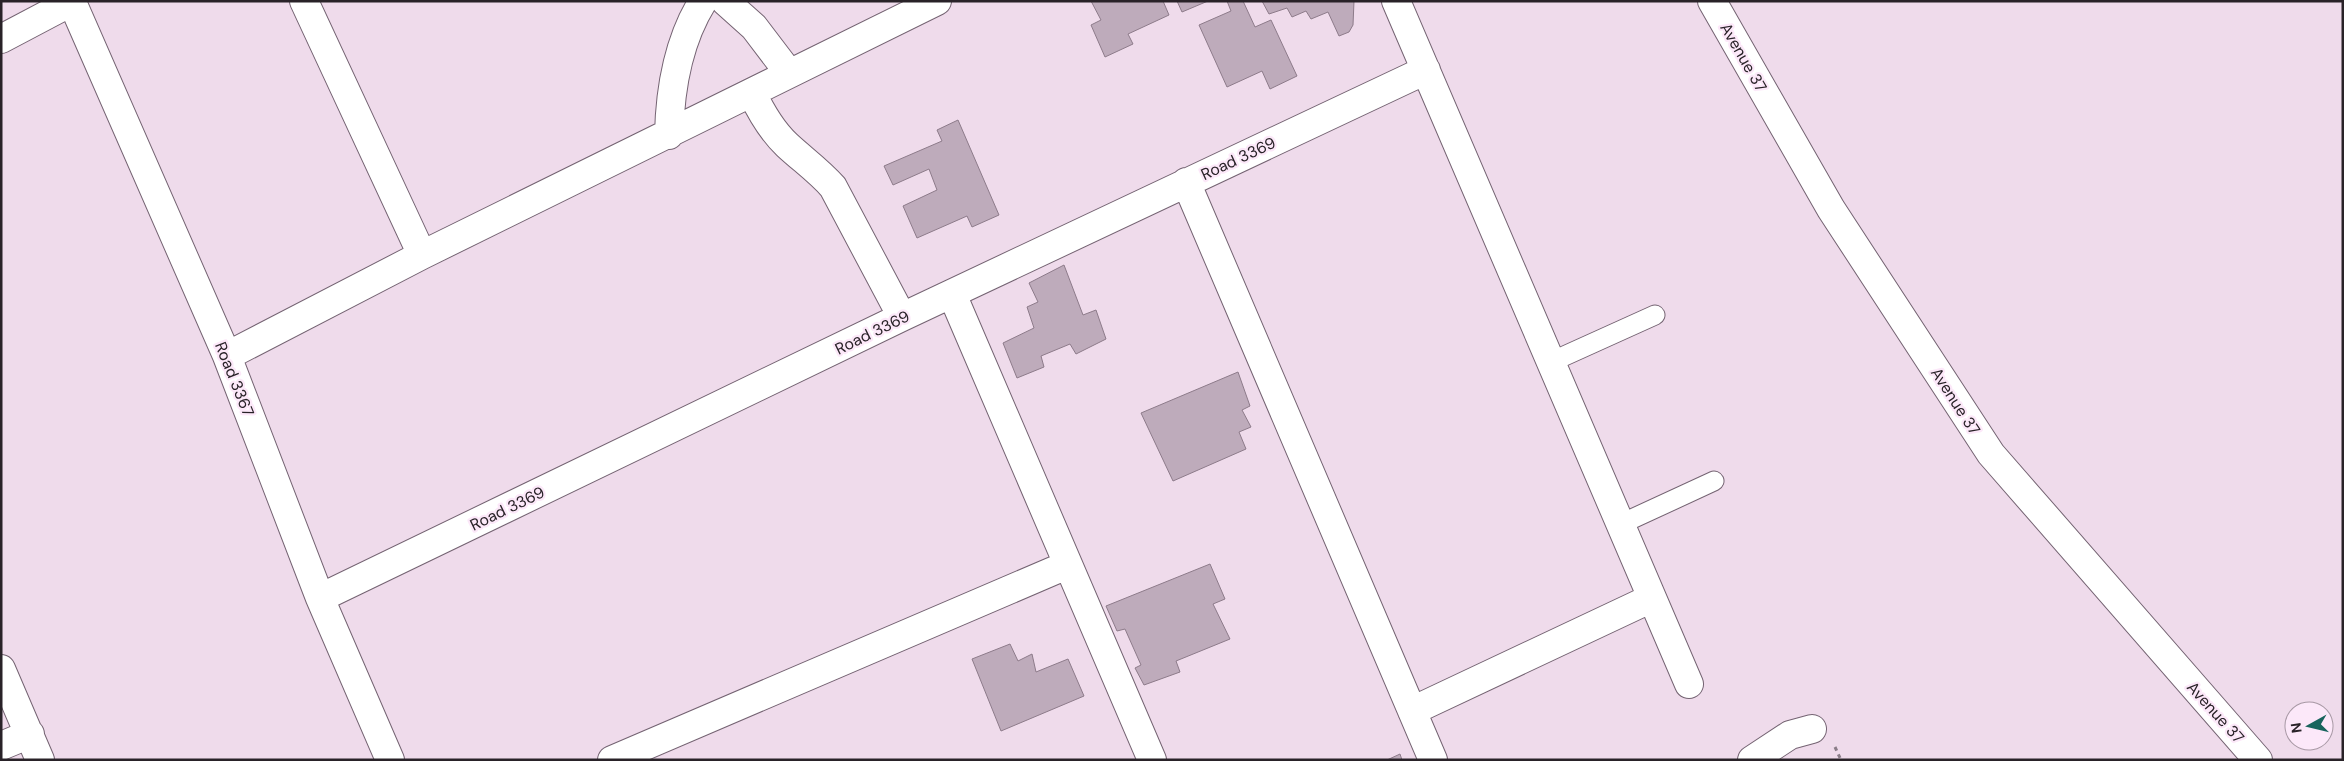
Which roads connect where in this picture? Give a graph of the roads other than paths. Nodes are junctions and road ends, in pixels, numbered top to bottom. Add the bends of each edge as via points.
1 (72, 1) edge
2 (304, 1) edge
3 (703, 1) edge
4 (726, 1) edge
5 (937, 1) edge
6 (1396, 1) edge
7 (1712, 1) edge
8 (2, 37) edge
9 (1426, 70) junction
10 (789, 73) junction
11 (752, 93) junction
12 (669, 135) junction
13 (1186, 182) junction
14 (422, 255) junction
15 (952, 294) junction
16 (1655, 315) dead end
17 (902, 318) junction
18 (227, 356) junction
19 (1551, 362) junction
20 (1714, 481) dead end
21 (1621, 524) junction
22 (1067, 565) junction
23 (320, 598) junction
24 (1652, 598) junction
25 (1, 669) edge
26 (1689, 684) dead end
27 (1412, 711) junction
28 (1812, 729) dead end
29 (30, 734) junction
30 (1, 746) edge
31 (40, 760) edge
32 (390, 760) edge
33 (612, 760) edge
34 (1152, 760) edge
35 (1433, 760) edge
36 (1752, 760) edge
37 (2258, 760) edge

1 - 8 street
1 - 18 street, Road 3367
2 - 14 street
3 - 12 street via 689,28 676,69 671,91
4 - 10 street via 754,27
5 - 10 street
6 - 9 street
7 - 37 street, Avenue 37 via 1831,209 1990,454
9 - 13 street, Road 3369
9 - 19 street
10 - 11 street
11 - 12 street
11 - 17 street via 778,135 833,187
12 - 14 street
13 - 15 street, Road 3369
13 - 27 street
14 - 18 street
15 - 17 street, Road 3369
15 - 22 street
16 - 19 lane
17 - 23 street, Road 3369
18 - 23 street, Road 3367
19 - 21 street
20 - 21 lane
21 - 24 street
22 - 33 street
22 - 34 street
23 - 32 street, Road 3367
24 - 26 street
24 - 27 street
25 - 29 street
27 - 35 street
28 - 36 street via 1790,735
29 - 30 street
29 - 31 street

